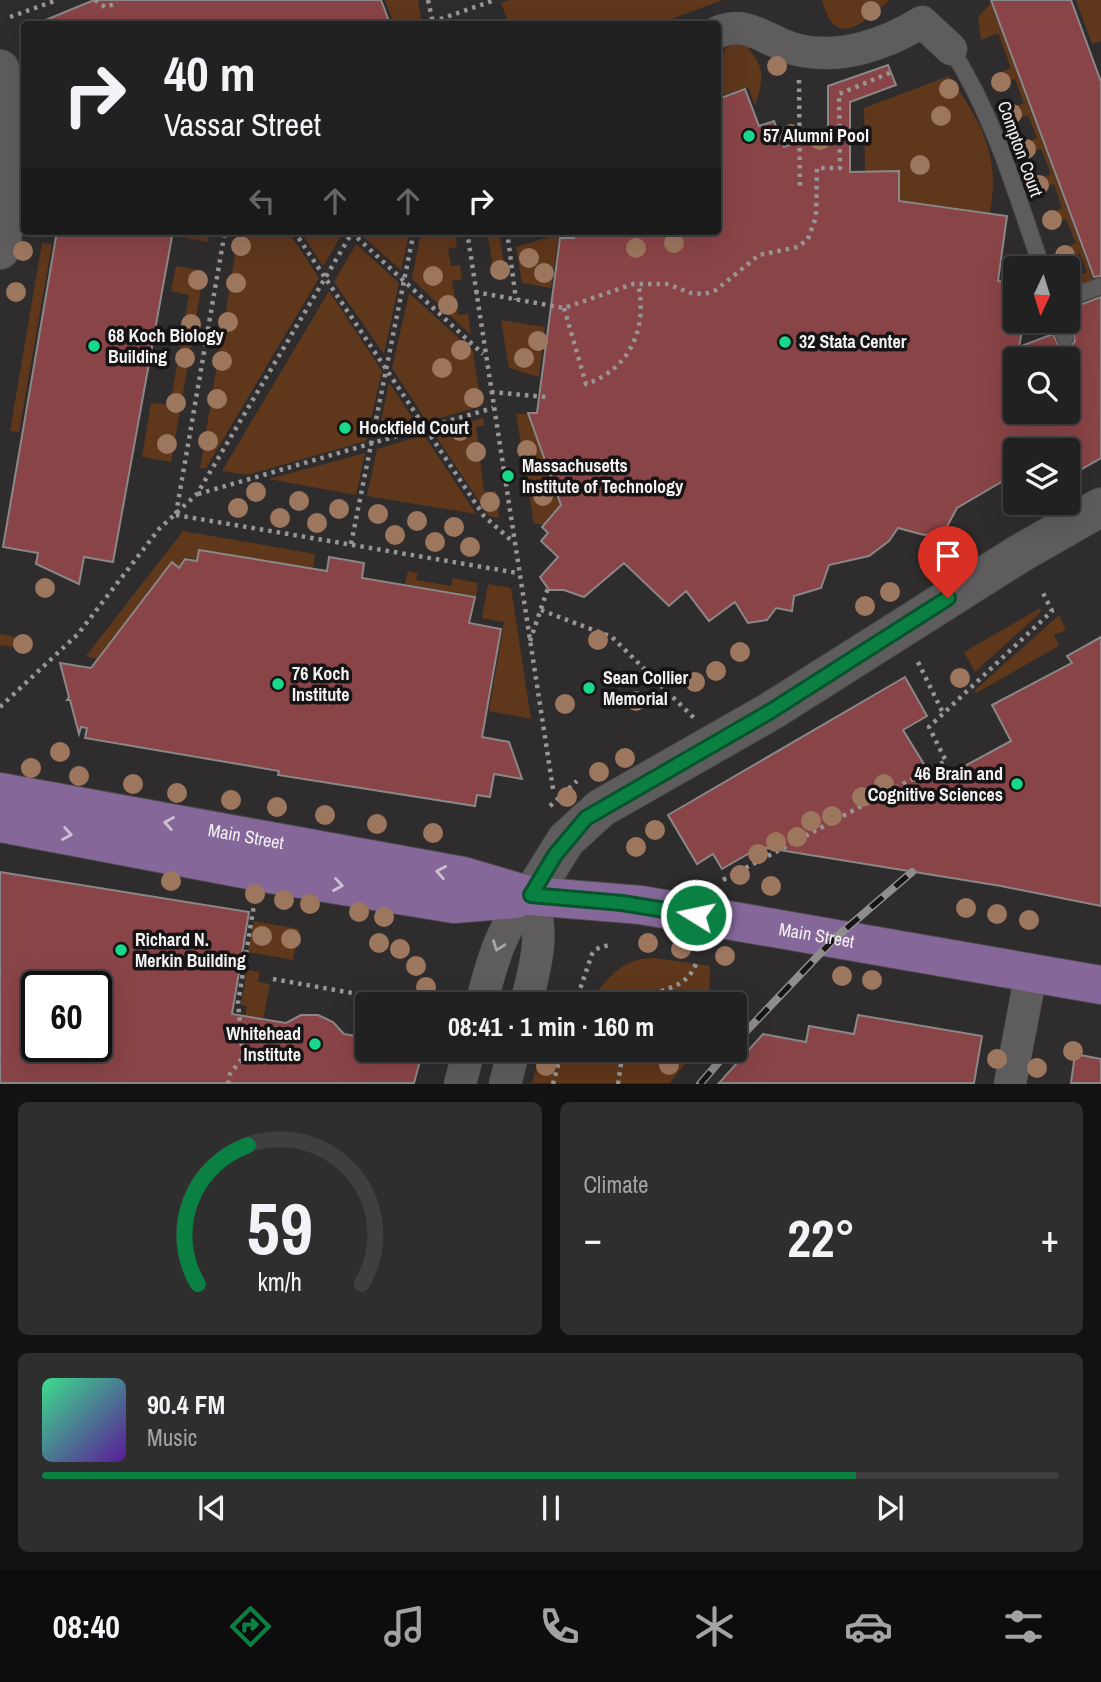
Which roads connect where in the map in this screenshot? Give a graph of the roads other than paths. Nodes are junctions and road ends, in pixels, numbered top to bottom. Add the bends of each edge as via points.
1 (721, 31) edge
2 (951, 49) joint
3 (10, 78) edge
4 (0, 250) edge
5 (1038, 256) edge
6 (1101, 286) edge
7 (1080, 294) edge
8 (1063, 333) edge
9 (1065, 338) dead end
10 (1101, 507) edge
11 (0, 792) edge
12 (0, 823) edge
13 (531, 895) junction
14 (1031, 973) junction
15 (1101, 985) edge
16 (484, 992) edge
17 (529, 992) edge
18 (466, 1062) edge
19 (511, 1062) edge
20 (460, 1083) edge
21 (505, 1083) edge
22 (1010, 1083) edge

1 - 2 street via 746,28 798,50 862,49 894,39 922,22
2 - 5 lane, Compton Court via 975,86
3 - 4 main road via 14,156
6 - 7 lane
8 - 9 lane
10 - 13 main road via 586,818 555,855
13 -> 11 main road, Main Street via 463,876
12 -> 13 main road, Main Street via 454,904
13 - 14 main road, Main Street via 641,905
13 -> 16 street via 515,911 498,942
13 - 17 street via 538,913 539,945
14 - 15 main road, Main Street
14 - 22 street
18 - 20 street
19 - 21 street

